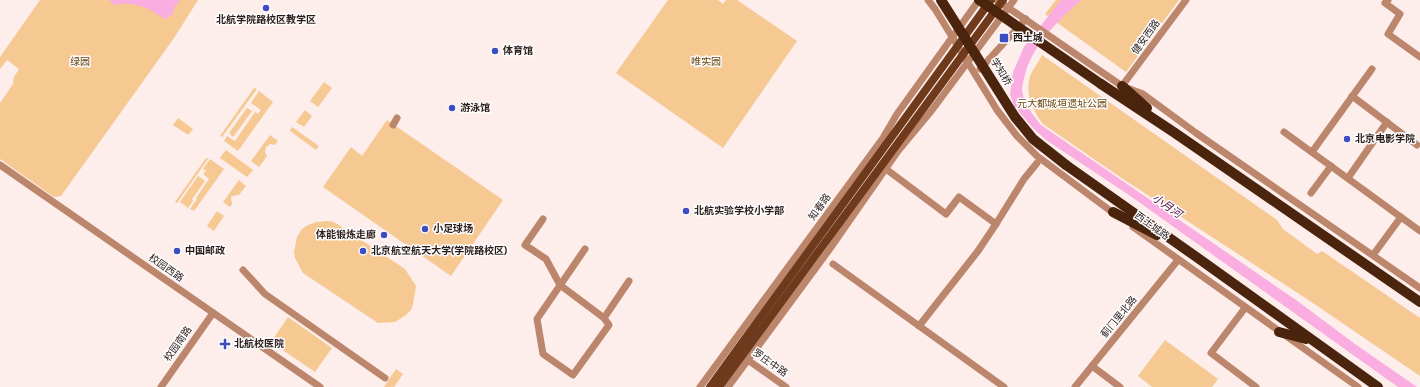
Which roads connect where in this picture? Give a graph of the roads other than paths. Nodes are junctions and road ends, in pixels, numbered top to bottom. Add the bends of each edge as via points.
1 (928, 0) edge
2 (979, 0) edge
3 (991, 0) edge
4 (1014, 0) edge
5 (1186, 0) edge
6 (1388, 0) edge
7 (1002, 2) edge
8 (939, 3) edge
9 (1028, 20) junction
10 (952, 37) junction
11 (958, 45) junction
12 (963, 53) junction
13 (1419, 56) edge
14 (968, 61) junction
15 (1372, 69) dead end
16 (976, 74) junction
17 (1122, 86) junction
18 (1352, 96) junction
19 (1387, 122) junction
20 (1175, 132) junction
21 (1284, 132) dead end
22 (1417, 145) dead end
23 (1312, 152) junction
24 (1037, 163) dead end
25 (0, 165) edge
26 (1066, 165) joint
27 (1331, 166) junction
28 (886, 169) junction
29 (1348, 178) junction
30 (1311, 193) dead end
31 (1113, 212) junction
32 (1401, 217) junction
33 (543, 219) dead end
34 (996, 224) junction
35 (1420, 231) edge
36 (585, 249) dead end
37 (1373, 255) junction
38 (1195, 256) junction
39 (1178, 260) junction
40 (833, 264) dead end
41 (243, 270) dead end
42 (629, 281) dead end
43 (560, 285) junction
44 (1420, 288) edge
45 (1420, 302) edge
46 (1245, 308) junction
47 (212, 313) junction
48 (604, 318) junction
49 (919, 326) junction
50 (1279, 332) junction
51 (1312, 340) junction
52 (742, 356) junction
53 (1092, 366) junction
54 (385, 378) dead end
55 (161, 387) edge
56 (320, 387) edge
57 (700, 387) edge
58 (710, 387) edge
59 (719, 387) edge
60 (728, 387) edge
61 (786, 387) edge
62 (1004, 387) edge
63 (1075, 387) edge
64 (1120, 387) edge
65 (1256, 387) edge
66 (1358, 387) edge
67 (1378, 387) edge

1 - 8 street, 西土城路
2 - 10 street, 知春路
2 - 20 highway, bridge
3 - 11 main road, 知春路
4 - 7 street, 知春路
5 - 17 street, 健安西路
6 - 13 street via 1385,3 1400,14 1388,34
7 - 9 street
7 - 12 main road, 知春路
7 - 14 street, 知春路
8 - 10 street, 西土城路
8 - 26 highway, 学知桥, bridge via 1015,117 1033,139
9 - 16 street
9 - 17 street
10 - 11 street, 西土城路
10 - 57 street, 知春路 via 883,138
11 - 12 street, 西土城路
11 - 52 main road, 知春路
12 - 14 street, 西土城路
12 - 52 main road, 知春路
14 - 16 street, 西土城路
14 - 28 street, 知春路
15 - 18 street
16 - 31 street, 西土城路 via 997,110 1017,136 1037,156
17 - 20 highway
17 - 37 street via 1143,94
18 - 19 street
18 - 23 street
19 - 22 street
19 - 29 street
20 - 45 highway
21 - 23 street
23 - 27 street
24 - 34 street
25 - 47 street, 校园西路
26 - 38 highway, 西土城路
27 - 29 street
27 - 30 street
28 - 34 street via 946,214 959,197
28 - 52 street, 知春路 via 829,250
29 - 32 street
31 - 38 highway
31 - 39 street, 西土城路
32 - 35 street
32 - 37 street
33 - 43 street via 525,245 546,260
34 - 49 street
36 - 43 street
37 - 44 street
38 - 51 highway, 西土城路
39 - 46 street, 西土城路
39 - 53 street, 蓟门里北路
40 - 49 street
41 - 54 street via 265,294
42 - 48 street
43 - 48 street
43 - 48 street via 537,319 543,354 572,375 609,325
46 - 50 street, 西土城路
46 - 65 street via 1211,353
47 - 55 street, 校园南路
47 - 56 street, 校园西路
49 - 62 street
50 - 51 highway
50 - 66 street, 西土城路
51 - 67 highway, 西土城路
52 - 58 main road, 知春路
52 - 59 main road, 知春路
52 - 60 street, 知春路
52 - 61 street, 罗庄中路
53 - 63 street, 蓟门里北路
53 - 64 street

